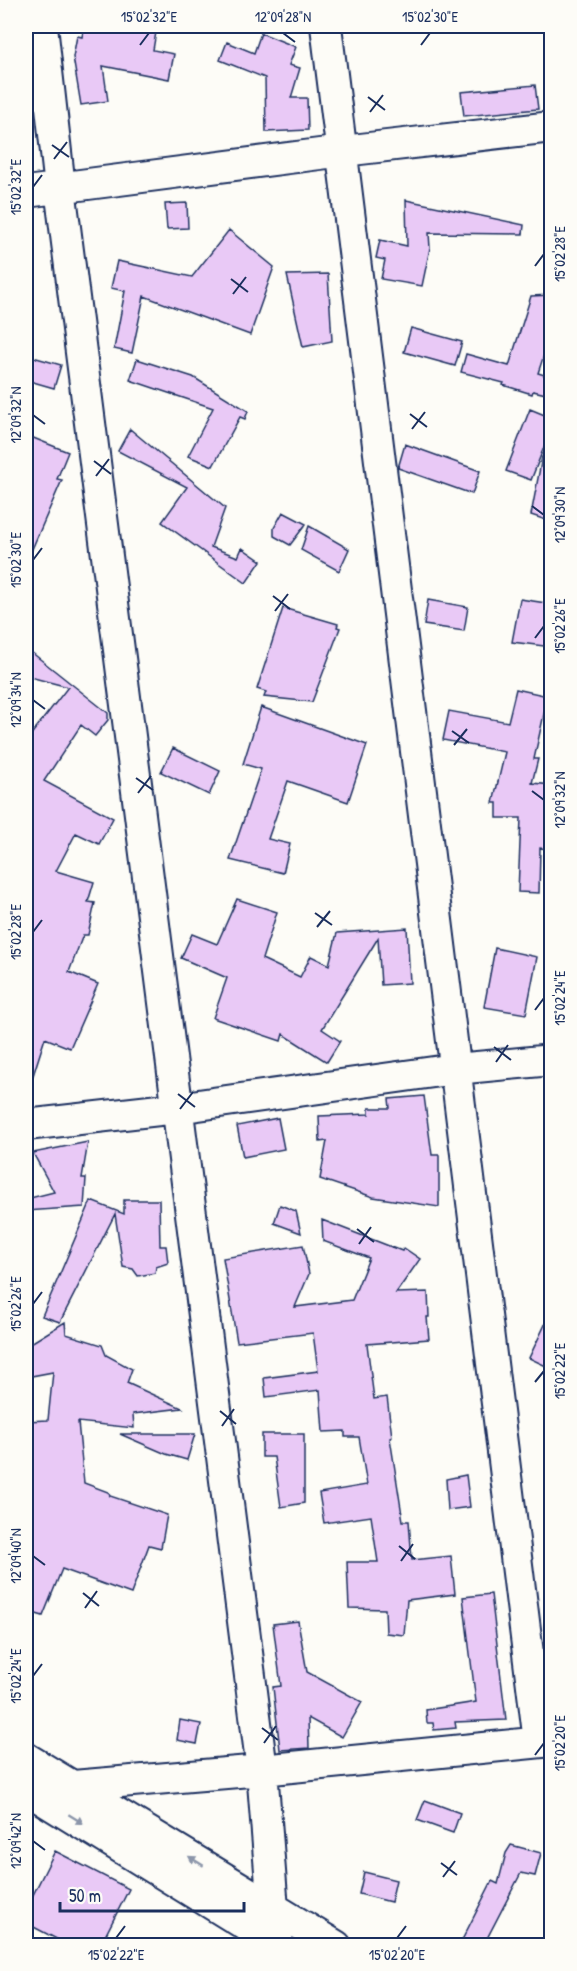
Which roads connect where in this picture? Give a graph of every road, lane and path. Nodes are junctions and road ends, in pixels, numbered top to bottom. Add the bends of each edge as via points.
1 (42, 26) edge
2 (326, 26) edge
3 (552, 128) edge
4 (343, 151) junction
5 (60, 188) junction
6 (26, 192) edge
7 (552, 1060) edge
8 (455, 1069) junction
9 (177, 1108) junction
10 (26, 1125) edge
11 (545, 1742) edge
12 (26, 1758) edge
13 (262, 1770) junction
14 (73, 1786) junction
15 (26, 1790) edge
16 (266, 1933) edge
17 (336, 1946) edge

1 - 5 street
2 - 4 street
3 - 4 street
4 - 5 street
4 - 8 street
5 - 6 street
5 - 9 street
7 - 8 street
8 - 9 street
8 - 11 street
9 - 10 street
9 - 13 street
11 - 13 street
12 - 14 street
13 - 14 street
13 - 16 street
16 -> 14 street
15 -> 16 street
16 - 17 street

